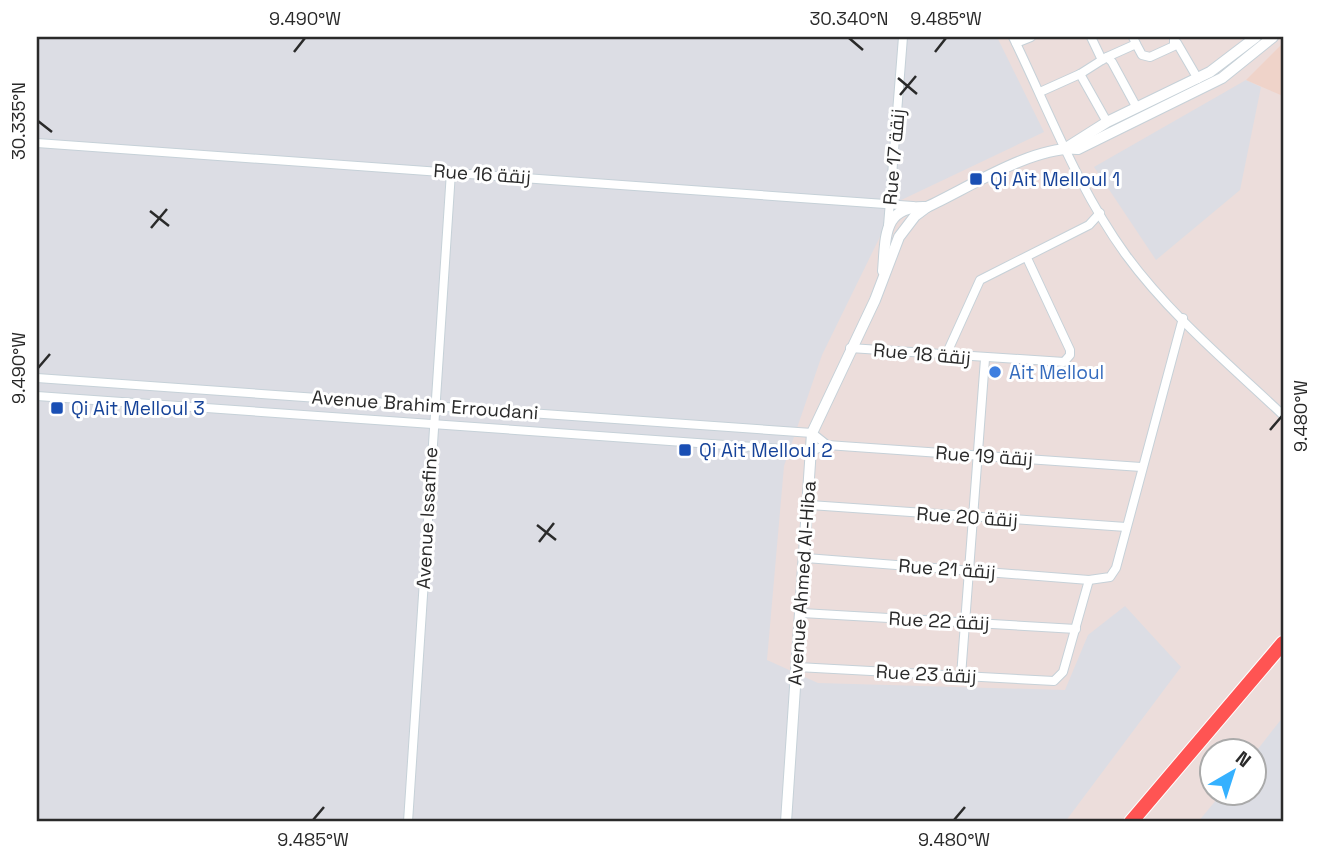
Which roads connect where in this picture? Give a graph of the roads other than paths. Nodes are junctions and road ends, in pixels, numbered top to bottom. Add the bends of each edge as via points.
1 (903, 37) edge
2 (1031, 37) edge
3 (1091, 37) edge
4 (1256, 37) edge
5 (1273, 37) edge
6 (1014, 40) edge
7 (1135, 40) edge
8 (1175, 40) edge
9 (1105, 59) junction
10 (1080, 74) junction
11 (1198, 79) junction
12 (1040, 92) junction
13 (1137, 108) junction
14 (1107, 122) junction
15 (37, 143) edge
16 (1066, 148) junction
17 (451, 172) junction
18 (927, 207) junction
19 (893, 209) junction
20 (1100, 213) junction
21 (1089, 225) junction
22 (1105, 225) junction
23 (899, 237) junction
24 (1027, 258) junction
25 (883, 277) junction
26 (1183, 318) junction
27 (850, 348) junction
28 (946, 355) junction
29 (985, 359) junction
30 (37, 378) edge
31 (189, 389) junction
32 (265, 394) junction
33 (37, 396) edge
34 (434, 406) junction
35 (188, 407) junction
36 (264, 412) junction
37 (1282, 414) edge
38 (432, 423) junction
39 (706, 425) junction
40 (812, 433) junction
41 (706, 442) junction
42 (827, 445) junction
43 (811, 451) junction
44 (978, 456) junction
45 (1141, 467) junction
46 (810, 505) junction
47 (973, 518) junction
48 (1126, 527) junction
49 (806, 558) junction
50 (969, 571) junction
51 (1089, 580) junction
52 (802, 613) junction
53 (965, 623) junction
54 (1076, 629) junction
55 (1283, 643) edge
56 (1283, 656) edge
57 (797, 667) junction
58 (961, 676) junction
59 (408, 822) edge
60 (786, 822) edge
61 (1131, 822) edge
62 (1142, 822) edge

1 - 19 street, Rue 17 زنقة
2 - 6 street
3 - 9 street
4 - 11 street
5 - 16 street, Avenue Ahmed Al-Hiba via 1222,78 1078,149
6 - 12 street
7 - 8 street via 1147,58
7 - 9 street
8 - 11 street
9 - 10 street
9 - 13 street
10 - 12 street
10 - 14 street
11 - 13 street
12 - 16 street
13 - 14 street
14 - 16 street
15 - 17 street, Rue 16 زنقة
16 - 18 street, Avenue Ahmed Al-Hiba via 1037,154
16 - 20 street
17 - 19 street, Rue 16 زنقة
17 - 34 street, Avenue Issafine
18 - 19 street
18 - 23 street, Avenue Ahmed Al-Hiba
19 - 23 street
19 - 25 street
20 - 21 street
20 - 22 street
21 - 22 street
21 - 24 street
22 - 26 street via 1127,257
23 - 25 street, Avenue Ahmed Al-Hiba
24 - 28 street via 975,285
24 - 29 street, Rue 18 زنقة via 1070,350 1067,360 1057,364
25 - 27 street, Avenue Ahmed Al-Hiba
26 - 37 street
26 - 45 street
27 - 28 street, Rue 18 زنقة
27 - 40 street, Avenue Ahmed Al-Hiba
28 - 29 street, Rue 18 زنقة
29 - 44 street
30 - 31 street, Avenue Brahim Erroudani
31 - 32 street, Avenue Brahim Erroudani
31 - 35 street
32 - 34 street, Avenue Brahim Erroudani
32 - 36 street
33 - 35 street, Avenue Brahim Erroudani
34 - 38 street, Avenue Issafine
34 - 39 street, Avenue Brahim Erroudani
35 - 36 street, Avenue Brahim Erroudani
36 - 38 street, Avenue Brahim Erroudani
38 - 41 street, Avenue Brahim Erroudani
38 - 59 street, Avenue Issafine
39 - 40 street, Avenue Brahim Erroudani
39 - 41 street
40 - 42 street
40 - 43 street, Avenue Ahmed Al-Hiba
41 - 43 street, Avenue Brahim Erroudani
42 - 43 street, Rue 19 زنقة
42 - 44 street, Rue 19 زنقة
43 - 46 street, Avenue Ahmed Al-Hiba
44 - 45 street, Rue 19 زنقة
44 - 47 street
45 - 48 street
46 - 47 street, Rue 20 زنقة
46 - 49 street, Avenue Ahmed Al-Hiba
47 - 48 street, Rue 20 زنقة
47 - 50 street
48 - 51 street via 1112,574
49 - 50 street, Rue 21 زنقة
49 - 52 street, Avenue Ahmed Al-Hiba
50 - 51 street, Rue 21 زنقة
50 - 53 street
51 - 54 street
52 - 53 street, Rue 22 زنقة
52 - 57 street, Avenue Ahmed Al-Hiba
53 - 54 street, Rue 22 زنقة
53 - 58 street
54 - 58 street, Rue 23 زنقة via 1063,672 1054,681
55 - 61 highway
56 - 62 highway
57 - 58 street, Rue 23 زنقة
57 - 60 street, Avenue Ahmed Al-Hiba

